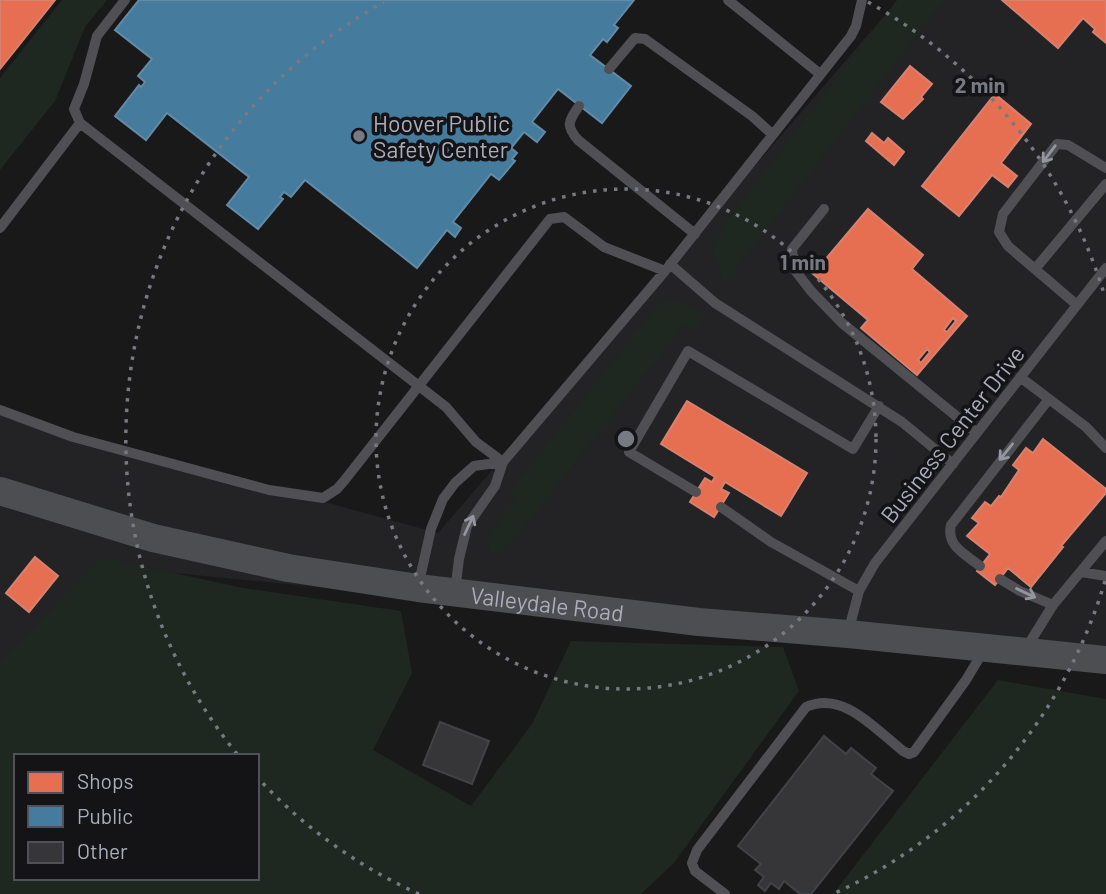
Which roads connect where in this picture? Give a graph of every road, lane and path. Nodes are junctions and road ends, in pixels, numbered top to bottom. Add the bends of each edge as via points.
1 (125, 0) edge
2 (727, 0) edge
3 (862, 0) edge
4 (609, 69) dead end
5 (820, 74) junction
6 (579, 106) dead end
7 (80, 123) junction
8 (772, 134) junction
9 (1106, 168) edge
10 (1106, 184) edge
11 (824, 209) dead end
12 (0, 228) edge
13 (695, 233) junction
14 (667, 268) junction
15 (1106, 268) edge
16 (1035, 269) junction
17 (1077, 305) junction
18 (1020, 377) junction
19 (419, 387) junction
20 (1049, 399) junction
21 (879, 406) junction
22 (0, 410) edge
23 (977, 433) junction
24 (1106, 448) edge
25 (503, 462) junction
26 (953, 464) junction
27 (0, 491) edge
28 (696, 492) dead end
29 (721, 507) dead end
30 (1106, 541) edge
31 (981, 566) dead end
32 (1081, 572) junction
33 (1106, 576) edge
34 (1000, 579) dead end
35 (418, 588) junction
36 (456, 591) junction
37 (859, 591) junction
38 (1053, 605) junction
39 (848, 634) junction
40 (986, 647) junction
41 (1024, 650) junction
42 (1106, 660) edge
43 (725, 894) edge

1 - 7 lane via 97,36 74,109
2 - 5 lane
3 - 5 lane via 856,26
4 - 8 lane via 635,38 645,38
5 - 8 lane
6 - 13 lane via 570,121 570,131 578,140
7 - 12 lane
7 - 19 lane
8 - 13 lane
9 -> 16 lane via 1069,145 1057,144 1003,214 999,232
10 - 16 lane
11 - 23 lane via 792,249 794,269 842,323
13 - 14 lane
14 - 19 lane via 604,247 564,217 550,219
14 - 21 lane
14 - 25 lane
15 - 17 lane, Business Center Drive
16 - 17 lane
17 - 18 lane, Business Center Drive
18 - 20 lane
18 - 23 lane, Business Center Drive
19 - 22 lane via 344,481 323,498 269,490 73,437
19 - 25 lane
20 - 24 lane
20 -> 31 lane via 951,525 950,542
21 - 26 lane
21 - 28 lane via 853,449 688,352 629,452
23 - 26 lane, Business Center Drive
25 - 35 lane via 474,466 443,499
36 -> 25 lane via 467,526 495,486
26 - 37 lane, Business Center Drive via 874,564
27 - 35 main road, Valleydale Road via 153,538 240,559
29 - 37 lane via 771,542
30 - 32 lane
32 - 33 lane
32 - 38 lane
34 -> 38 lane
35 - 36 main road, Valleydale Road
36 - 39 main road, Valleydale Road via 699,622
37 - 39 lane, Business Center Drive
38 - 41 lane
39 - 40 main road, Valleydale Road
40 - 41 main road, Valleydale Road
40 - 43 lane via 909,754 846,706 817,702 806,707 697,850 692,863 695,871
41 - 42 main road, Valleydale Road

